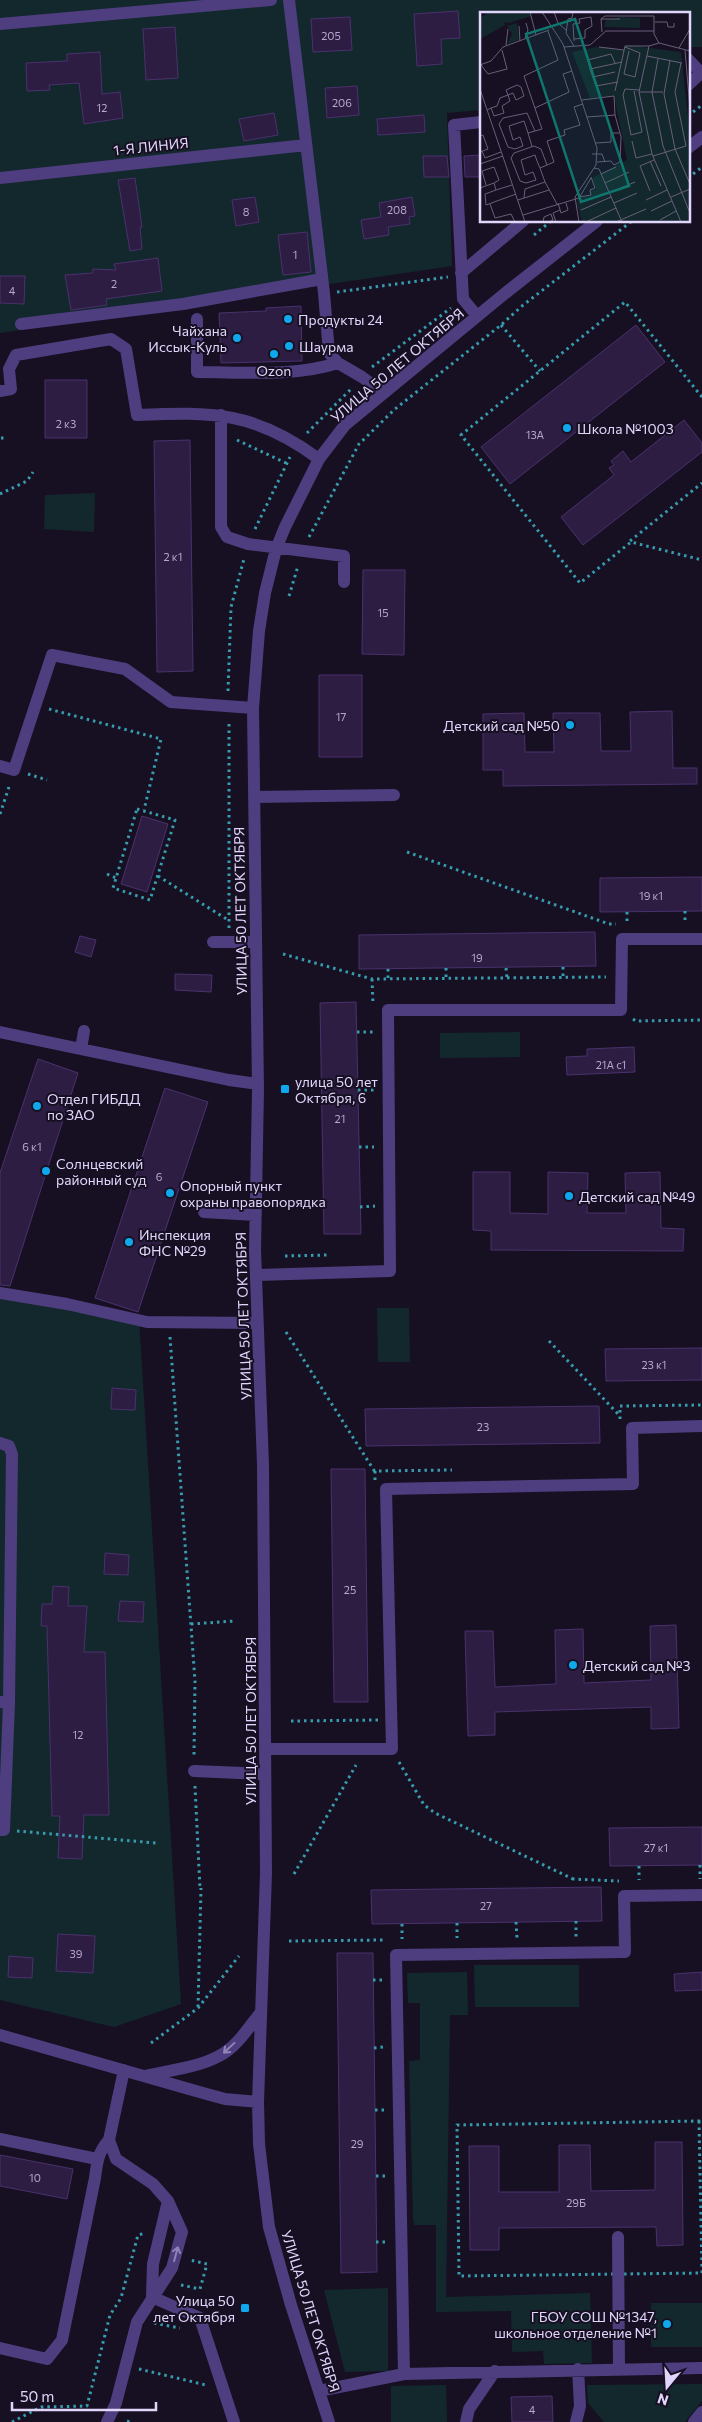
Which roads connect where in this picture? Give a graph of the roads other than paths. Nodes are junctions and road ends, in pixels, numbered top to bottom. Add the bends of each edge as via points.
1 (271, 0) edge
2 (289, 0) edge
3 (0, 24) edge
4 (690, 61) edge
5 (702, 72) edge
6 (690, 83) edge
7 (480, 122) edge
8 (702, 137) edge
9 (306, 145) junction
10 (690, 146) edge
11 (0, 178) edge
12 (522, 222) edge
13 (597, 222) edge
14 (461, 273) junction
15 (322, 279) junction
16 (477, 316) junction
17 (197, 319) dead end
18 (22, 324) dead end
19 (338, 363) junction
20 (0, 391) edge
21 (384, 393) junction
22 (221, 415) junction
23 (319, 459) junction
24 (276, 549) junction
25 (344, 582) dead end
26 (253, 708) junction
27 (0, 766) edge
28 (394, 795) dead end
29 (254, 797) junction
30 (702, 939) edge
31 (213, 942) dead end
32 (256, 942) junction
33 (0, 1032) edge
34 (84, 1032) dead end
35 (81, 1049) junction
36 (258, 1084) junction
37 (204, 1212) dead end
38 (255, 1215) junction
39 (257, 1276) junction
40 (0, 1293) edge
41 (256, 1323) junction
42 (702, 1426) edge
43 (0, 1443) edge
44 (5, 1576) edge
45 (4, 1703) edge
46 (265, 1749) junction
47 (194, 1771) road end
48 (265, 1774) junction
49 (2, 1830) edge
50 (702, 1895) edge
51 (261, 2012) junction
52 (0, 2035) edge
53 (124, 2070) junction
54 (144, 2076) junction
55 (258, 2102) junction
56 (0, 2139) edge
57 (109, 2140) junction
58 (97, 2159) junction
59 (168, 2201) junction
60 (618, 2237) dead end
61 (152, 2297) junction
62 (0, 2348) edge
63 (702, 2368) edge
64 (578, 2369) junction
65 (620, 2369) junction
66 (495, 2371) junction
67 (404, 2374) junction
68 (319, 2391) junction
69 (702, 2412) edge
70 (107, 2422) edge
71 (234, 2422) edge
72 (329, 2422) edge
73 (466, 2422) edge
74 (576, 2422) edge
75 (694, 2422) edge

1 - 3 street
2 - 9 street
4 - 5 street
5 - 6 street
7 - 14 street via 454,125
8 - 10 street
9 - 11 street, 1-Я ЛИНИЯ
9 - 15 street
12 - 14 street
13 - 16 street, УЛИЦА 50 ЛЕТ ОКТЯБРЯ
14 - 16 street via 463,299
15 - 18 street via 183,304
15 - 19 street via 329,353
16 - 21 street, УЛИЦА 50 ЛЕТ ОКТЯБРЯ
17 - 19 street via 197,372 318,369
19 - 21 street
20 - 22 street via 10,389 9,369 16,355 111,339 126,349 136,415
21 - 23 street, УЛИЦА 50 ЛЕТ ОКТЯБРЯ via 345,425
22 - 23 street via 247,420 298,444
22 - 24 street via 221,527 226,537
23 - 24 street, УЛИЦА 50 ЛЕТ ОКТЯБРЯ via 297,499
24 - 25 street via 344,556
24 - 26 street, УЛИЦА 50 ЛЕТ ОКТЯБРЯ via 258,631
26 - 27 street via 172,702 126,669 52,655 14,770
26 - 29 street, УЛИЦА 50 ЛЕТ ОКТЯБРЯ
28 - 29 street
29 - 32 street, УЛИЦА 50 ЛЕТ ОКТЯБРЯ
30 - 39 street via 622,939 621,1010 388,1010 390,1271
31 - 32 street
32 - 36 street, УЛИЦА 50 ЛЕТ ОКТЯБРЯ
33 - 35 street
34 - 35 street
35 - 36 street
36 - 38 street, УЛИЦА 50 ЛЕТ ОКТЯБРЯ
37 - 38 street
38 - 39 street, УЛИЦА 50 ЛЕТ ОКТЯБРЯ
39 - 41 street, УЛИЦА 50 ЛЕТ ОКТЯБРЯ
40 - 41 street via 146,1322
41 - 46 street, УЛИЦА 50 ЛЕТ ОКТЯБРЯ via 263,1465
42 - 46 street via 626,1426 633,1484 386,1489 392,1748
43 - 44 street via 9,1446 12,1454
44 - 45 street
45 - 49 street
46 - 48 street, УЛИЦА 50 ЛЕТ ОКТЯБРЯ
47 - 48 street
48 - 51 street, УЛИЦА 50 ЛЕТ ОКТЯБРЯ via 266,1874
50 - 67 street via 624,1896 625,1952 396,1955
51 -> 54 street via 220,2056
51 - 55 street, УЛИЦА 50 ЛЕТ ОКТЯБРЯ
52 - 53 street
53 - 54 street
53 - 57 street
54 - 55 street via 225,2099
55 - 68 street, УЛИЦА 50 ЛЕТ ОКТЯБРЯ via 259,2144 269,2227
56 - 58 street
57 - 58 street via 100,2149
57 - 59 street via 116,2159 153,2184
58 - 62 street via 96,2178 62,2340 47,2359
59 - 61 street via 153,2264
61 -> 59 street via 172,2268 182,2232
60 - 65 street
61 - 70 street via 137,2322 116,2403
61 - 71 street via 200,2318
63 - 65 street
64 - 65 street
64 - 66 street
64 - 74 street via 580,2406
66 - 67 street
66 - 73 street via 469,2409
67 - 68 street
68 - 72 street, УЛИЦА 50 ЛЕТ ОКТЯБРЯ
69 - 75 street

